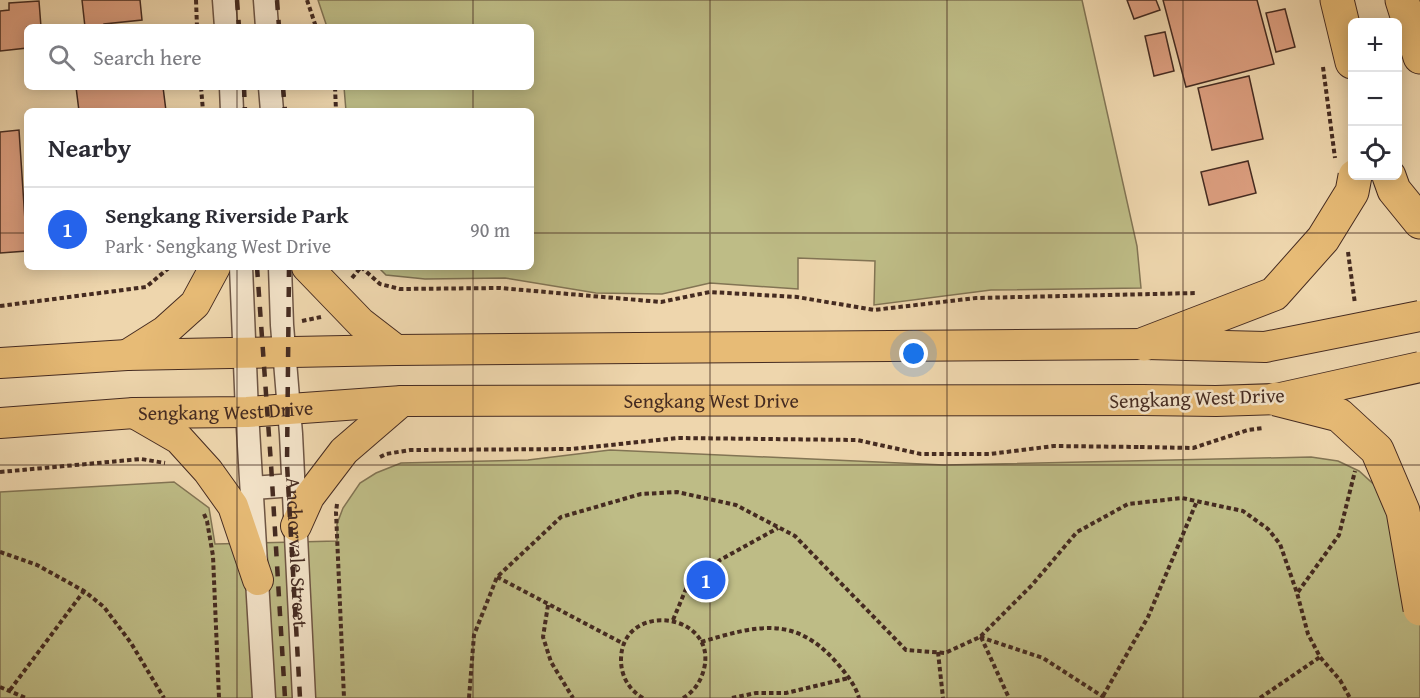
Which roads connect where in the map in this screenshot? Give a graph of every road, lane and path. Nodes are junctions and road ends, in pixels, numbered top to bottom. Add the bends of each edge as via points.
1 (196, 0) edge
2 (224, 0) edge
3 (265, 0) edge
4 (307, 0) edge
5 (1337, 0) edge
6 (1402, 0) edge
7 (198, 24) edge
8 (226, 24) edge
9 (267, 24) edge
10 (315, 24) edge
11 (1348, 43) edge
12 (1420, 57) edge
13 (201, 90) edge
14 (231, 90) edge
15 (270, 90) edge
16 (335, 90) edge
17 (203, 108) edge
18 (232, 108) edge
19 (272, 108) edge
20 (336, 108) edge
21 (1354, 180) edge
22 (1390, 180) edge
23 (1420, 222) edge
24 (167, 270) edge
25 (213, 270) edge
26 (241, 270) edge
27 (280, 270) edge
28 (310, 270) edge
29 (364, 270) edge
30 (1149, 296) dead end
31 (0, 306) edge
32 (1420, 316) edge
33 (1144, 344) junction
34 (396, 350) junction
35 (284, 352) junction
36 (244, 353) junction
37 (127, 355) junction
38 (0, 363) edge
39 (1420, 367) edge
40 (402, 401) junction
41 (289, 409) junction
42 (246, 412) junction
43 (134, 413) junction
44 (1271, 413) junction
45 (0, 423) edge
46 (376, 459) dead end
47 (167, 464) dead end
48 (0, 472) edge
49 (294, 485) junction
50 (252, 488) junction
51 (1197, 501) junction
52 (337, 503) dead end
53 (296, 526) junction
54 (779, 528) junction
55 (0, 552) edge
56 (497, 577) junction
57 (258, 580) junction
58 (84, 591) junction
59 (548, 604) junction
60 (1420, 609) edge
61 (673, 620) junction
62 (981, 637) junction
63 (701, 642) junction
64 (624, 644) junction
65 (938, 652) junction
66 (1320, 657) junction
67 (850, 678) junction
68 (0, 687) edge
69 (10, 690) junction
70 (1104, 697) edge
71 (26, 698) edge
72 (164, 698) edge
73 (264, 698) edge
74 (304, 698) edge
75 (344, 698) edge
76 (469, 698) edge
77 (573, 698) edge
78 (643, 698) edge
79 (682, 698) edge
80 (732, 698) edge
81 (859, 698) edge
82 (942, 698) edge
83 (1009, 698) edge
84 (1260, 698) edge
85 (1350, 698) edge

1 - 7 path
2 - 8 street
3 - 9 street
4 - 10 path
5 - 11 highway
6 - 12 highway
13 - 17 path
14 - 18 street
15 - 19 street
16 - 20 path
21 - 33 highway, bridge via 1352,192 1323,239 1274,294
22 - 23 highway
24 - 31 path via 146,288
25 - 37 main road via 195,304 165,331
26 - 36 street, Anchorvale Street
27 - 35 street, Anchorvale Street
28 - 34 main road via 360,323
29 - 30 path via 380,284 400,289 500,288 661,302 710,292 797,297 874,310 976,298
32 - 33 main road, bridge via 1265,347
33 - 34 main road
34 - 35 main road
35 - 36 main road
35 - 41 street, Anchorvale Street
36 - 37 main road
36 - 42 street, Anchorvale Street
37 - 38 main road
39 - 44 main road, Sengkang West Drive, bridge
40 - 41 main road, Sengkang West Drive
40 - 44 main road, Sengkang West Drive, bridge via 1142,400 1216,402
40 - 53 main road via 344,451 309,497
41 - 42 main road, Sengkang West Drive
41 - 49 street, Anchorvale Street
42 - 43 main road, Sengkang West Drive
42 - 50 street, Anchorvale Street
43 - 45 main road, Sengkang West Drive
43 - 57 main road via 179,439 233,506
44 - 46 path, bridge via 1248,430 1193,448 1054,446 990,454 921,454 857,440 677,438 572,449 410,450
44 - 60 highway, bridge via 1339,415 1377,450 1403,511
47 - 48 path via 141,459
49 - 50 street
49 - 53 street, Anchorvale Street
50 - 57 street, Anchorvale Street
51 - 62 path via 1182,498 1128,504 1077,532
51 - 66 path via 1243,511 1268,529 1280,544 1308,634
51 - 70 path via 1148,617
52 - 75 path
53 - 74 street, Anchorvale Street
54 - 56 path via 736,505 676,492 641,494 561,517
54 - 61 path via 720,560 686,589
54 - 65 path via 795,536 906,650
55 - 58 path via 37,565
56 - 59 path
56 - 76 path via 474,635
57 - 73 street, Anchorvale Street
58 - 69 path
58 - 72 path via 104,607 131,643
59 - 64 path
59 - 77 path via 543,637 551,663
61 - 63 path via 689,628
61 - 64 path via 661,619 639,626
62 - 65 path via 945,653
62 - 70 path via 1043,658
62 - 83 path
63 - 67 path via 745,629 787,629 828,654
63 - 79 path via 705,666 696,688
64 - 78 path via 621,668 632,689
65 - 82 path
66 - 84 path
66 - 85 path
67 - 80 path via 786,693
67 - 81 path
68 - 69 path
69 - 71 path

